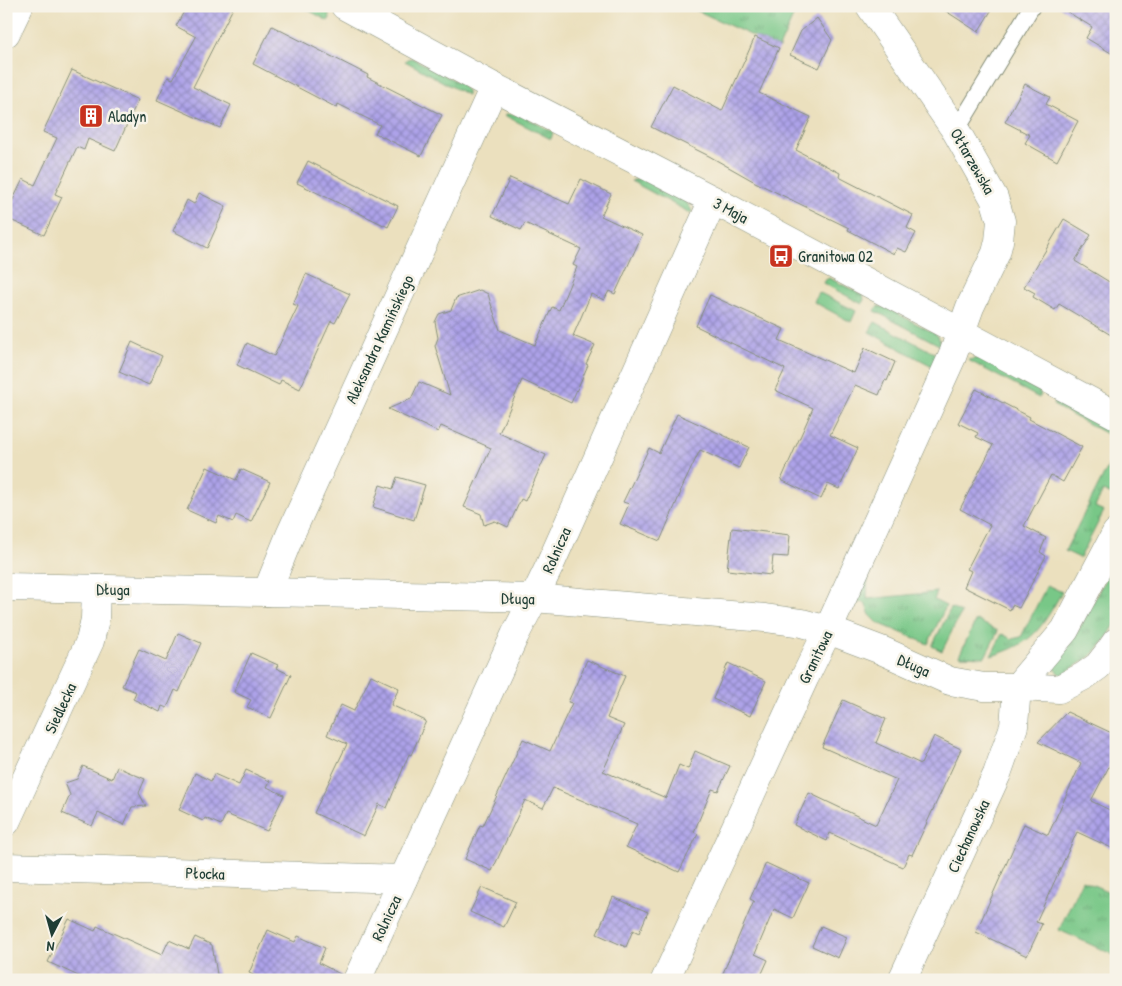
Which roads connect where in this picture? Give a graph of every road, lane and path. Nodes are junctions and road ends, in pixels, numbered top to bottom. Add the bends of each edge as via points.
1 (19, 6) edge
2 (345, 6) edge
3 (870, 6) edge
4 (1032, 6) edge
5 (6, 33) edge
6 (494, 87) junction
7 (956, 131) junction
8 (712, 200) junction
9 (961, 332) junction
10 (1116, 415) edge
11 (1116, 533) edge
12 (6, 587) edge
13 (96, 589) junction
14 (267, 592) junction
15 (534, 598) junction
16 (828, 630) junction
17 (1116, 642) edge
18 (1017, 687) junction
19 (6, 822) edge
20 (6, 867) edge
21 (403, 878) junction
22 (357, 980) edge
23 (665, 980) edge
24 (902, 980) edge

1 - 5 street
2 - 6 street, 3 Maja
3 - 7 street, Ołtarzewska
4 - 7 lane
6 - 8 street, 3 Maja
6 - 14 street, Aleksandra Kamińskiego
7 - 9 street, Ołtarzewska via 994,198 1001,221 996,253
8 - 9 street, 3 Maja
8 - 15 street, Rolnicza
9 - 10 street, 3 Maja
9 - 16 street, Granitowa
11 - 18 street via 1065,630
12 - 13 street, Długa
13 - 14 street, Długa
13 - 19 street, Siedlecka via 90,641
14 - 15 street, Długa
15 - 16 street, Długa via 765,618
15 - 21 street, Rolnicza
16 - 18 street, Długa via 950,681 984,687
16 - 23 street, Granitowa
17 - 18 street via 1098,666 1059,689
18 - 24 street, Ciechanowska via 1014,726 997,774
20 - 21 street, Płocka
21 - 22 street, Rolnicza

